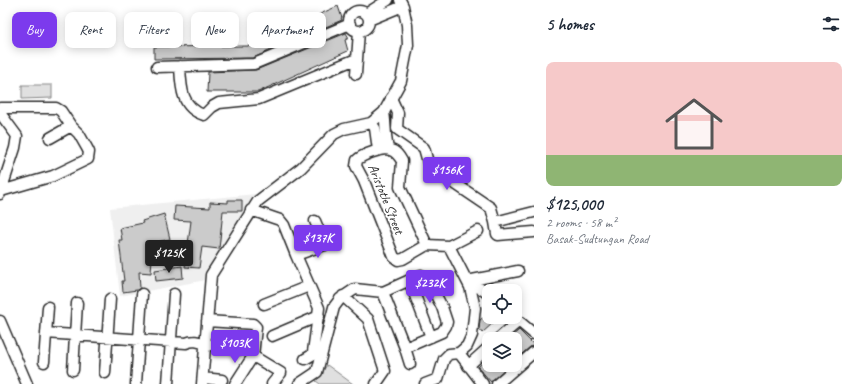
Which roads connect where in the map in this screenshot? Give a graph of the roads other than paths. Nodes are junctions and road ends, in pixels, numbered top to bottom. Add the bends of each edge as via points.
1 (388, 0) edge
2 (401, 3) edge
3 (368, 17) junction
4 (350, 24) junction
5 (359, 31) junction
6 (356, 59) junction
7 (180, 66) junction
8 (157, 67) dead end
9 (356, 74) dead end
10 (392, 98) junction
11 (0, 108) edge
12 (384, 112) junction
13 (0, 113) edge
14 (371, 123) junction
15 (71, 126) junction
16 (50, 138) dead end
17 (386, 150) junction
18 (1, 192) edge
19 (251, 210) junction
20 (534, 212) edge
21 (315, 221) dead end
22 (495, 222) junction
23 (478, 231) dead end
24 (534, 232) edge
25 (428, 245) junction
26 (449, 246) junction
27 (296, 255) junction
28 (518, 271) dead end
29 (409, 280) junction
30 (468, 284) junction
31 (309, 286) junction
32 (482, 289) edge
33 (383, 292) junction
34 (142, 294) dead end
35 (174, 294) dead end
36 (343, 296) junction
37 (110, 299) dead end
38 (77, 303) dead end
39 (264, 304) dead end
40 (48, 307) dead end
41 (319, 316) junction
42 (0, 321) edge
43 (206, 322) junction
44 (522, 323) edge
45 (512, 324) edge
46 (505, 332) edge
47 (46, 333) junction
48 (534, 334) edge
49 (75, 335) junction
50 (272, 336) dead end
51 (107, 337) junction
52 (431, 337) junction
53 (139, 339) junction
54 (170, 342) junction
55 (205, 344) junction
56 (405, 348) junction
57 (240, 349) dead end
58 (534, 352) edge
59 (459, 353) junction
60 (482, 353) edge
61 (253, 356) junction
62 (306, 358) dead end
63 (44, 362) dead end
64 (410, 364) dead end
65 (468, 366) junction
66 (73, 370) dead end
67 (104, 373) dead end
68 (222, 380) dead end
69 (203, 381) edge
70 (440, 381) edge
71 (307, 382) edge
72 (27, 384) edge
73 (136, 384) edge
74 (168, 384) edge
75 (235, 384) edge
76 (272, 384) edge
77 (376, 384) edge
78 (426, 384) edge
79 (483, 384) edge
80 (497, 384) edge

1 - 3 street
2 - 3 street
2 - 10 street via 407,25 408,45 401,81
3 - 4 street via 361,11 354,12
3 - 5 street via 369,24
4 - 5 street via 353,29
4 - 7 street via 254,64
5 - 6 street
6 - 7 street via 259,100 219,103 204,115 189,107 184,98
6 - 9 street
7 - 8 street
10 - 12 street
10 - 22 street via 398,113 397,129 424,148 429,166 490,208
11 - 15 street via 56,108
12 - 14 street
12 - 17 street
13 - 18 street via 17,136
14 - 17 street
14 - 19 street via 334,134 301,168 258,201
15 - 16 street
15 - 18 street via 87,148 88,159 53,176
17 - 25 street via 402,161 400,187
17 - 25 street, Aristotle Street via 361,156 356,166 394,257 402,259
19 - 27 street via 280,220
19 - 43 street via 211,275
20 - 22 street
21 - 27 street via 329,243
22 - 24 street via 498,235
23 - 26 street
25 - 26 street
26 - 30 street
27 - 31 street
28 - 30 street
29 - 33 street
29 - 52 street
29 - 52 street via 425,276 442,307 446,326 442,332
30 - 32 street
30 - 59 street via 475,308 472,335 467,346
31 - 39 street
31 - 41 street via 319,308
33 - 36 street via 355,289
33 - 56 street
34 - 53 street
35 - 54 street
36 - 71 street via 334,306 316,372
36 - 77 street via 368,319 385,371
37 - 51 street
38 - 49 street
40 - 47 street
41 - 50 street
41 - 62 street via 313,352
42 - 72 street
43 - 55 street
43 - 61 street via 255,325
44 - 48 street
45 - 46 street
47 - 49 street
47 - 63 street
49 - 51 street
49 - 66 street
51 - 53 street
51 - 67 street
52 - 56 street
53 - 54 street
53 - 73 street
54 - 55 street via 195,346
54 - 74 street
55 - 57 street
55 - 69 street
56 - 64 street
58 - 80 street
59 - 65 street
59 - 70 street via 449,354 444,359
60 - 65 street
61 - 75 street
61 - 76 street via 281,373
65 - 79 street
68 - 69 street
70 - 78 street

